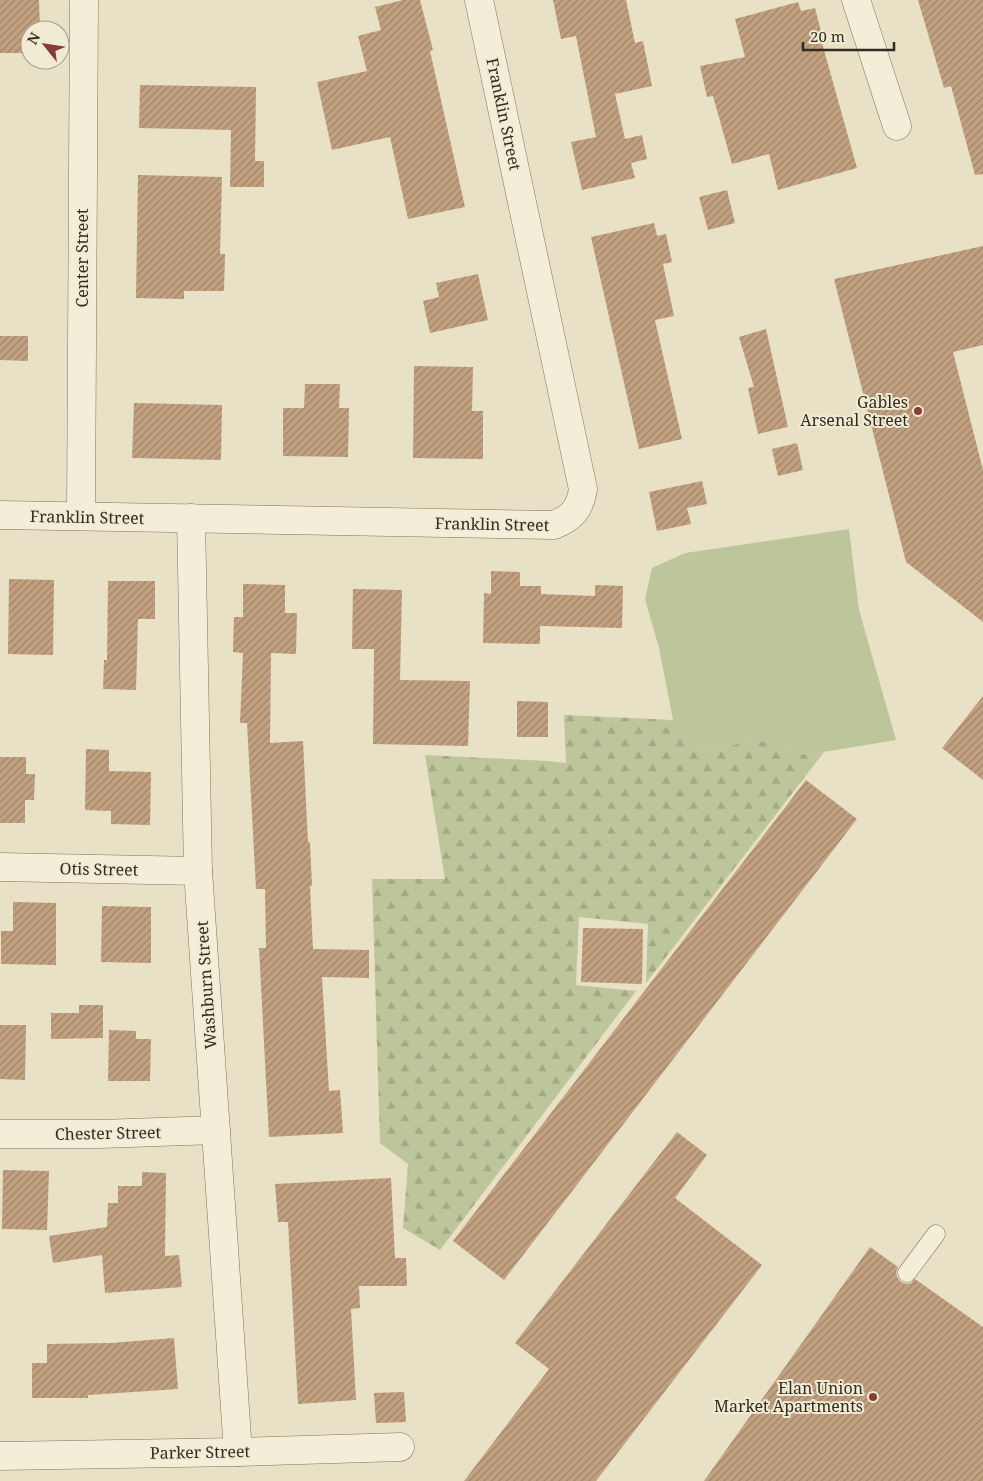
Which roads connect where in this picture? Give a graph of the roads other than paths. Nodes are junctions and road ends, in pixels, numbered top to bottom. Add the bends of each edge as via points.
1 (84, 0) edge
2 (479, 0) edge
3 (856, 0) edge
4 (897, 126) dead end
5 (0, 515) edge
6 (81, 516) junction
7 (191, 518) junction
8 (0, 867) edge
9 (198, 871) junction
10 (216, 1130) junction
11 (0, 1134) edge
12 (936, 1234) dead end
13 (907, 1273) dead end
14 (400, 1446) dead end
15 (238, 1452) junction
16 (0, 1456) edge

1 - 6 street, Center Street
2 - 7 street, Franklin Street via 583,489 576,511 554,526
3 - 4 street
5 - 6 street, Franklin Street
6 - 7 street, Franklin Street
7 - 9 street, Washburn Street
8 - 9 street, Otis Street
9 - 10 street, Washburn Street
10 - 11 street, Chester Street
10 - 15 street, Washburn Street
12 - 13 lane
14 - 15 street, Parker Street
15 - 16 street, Parker Street

